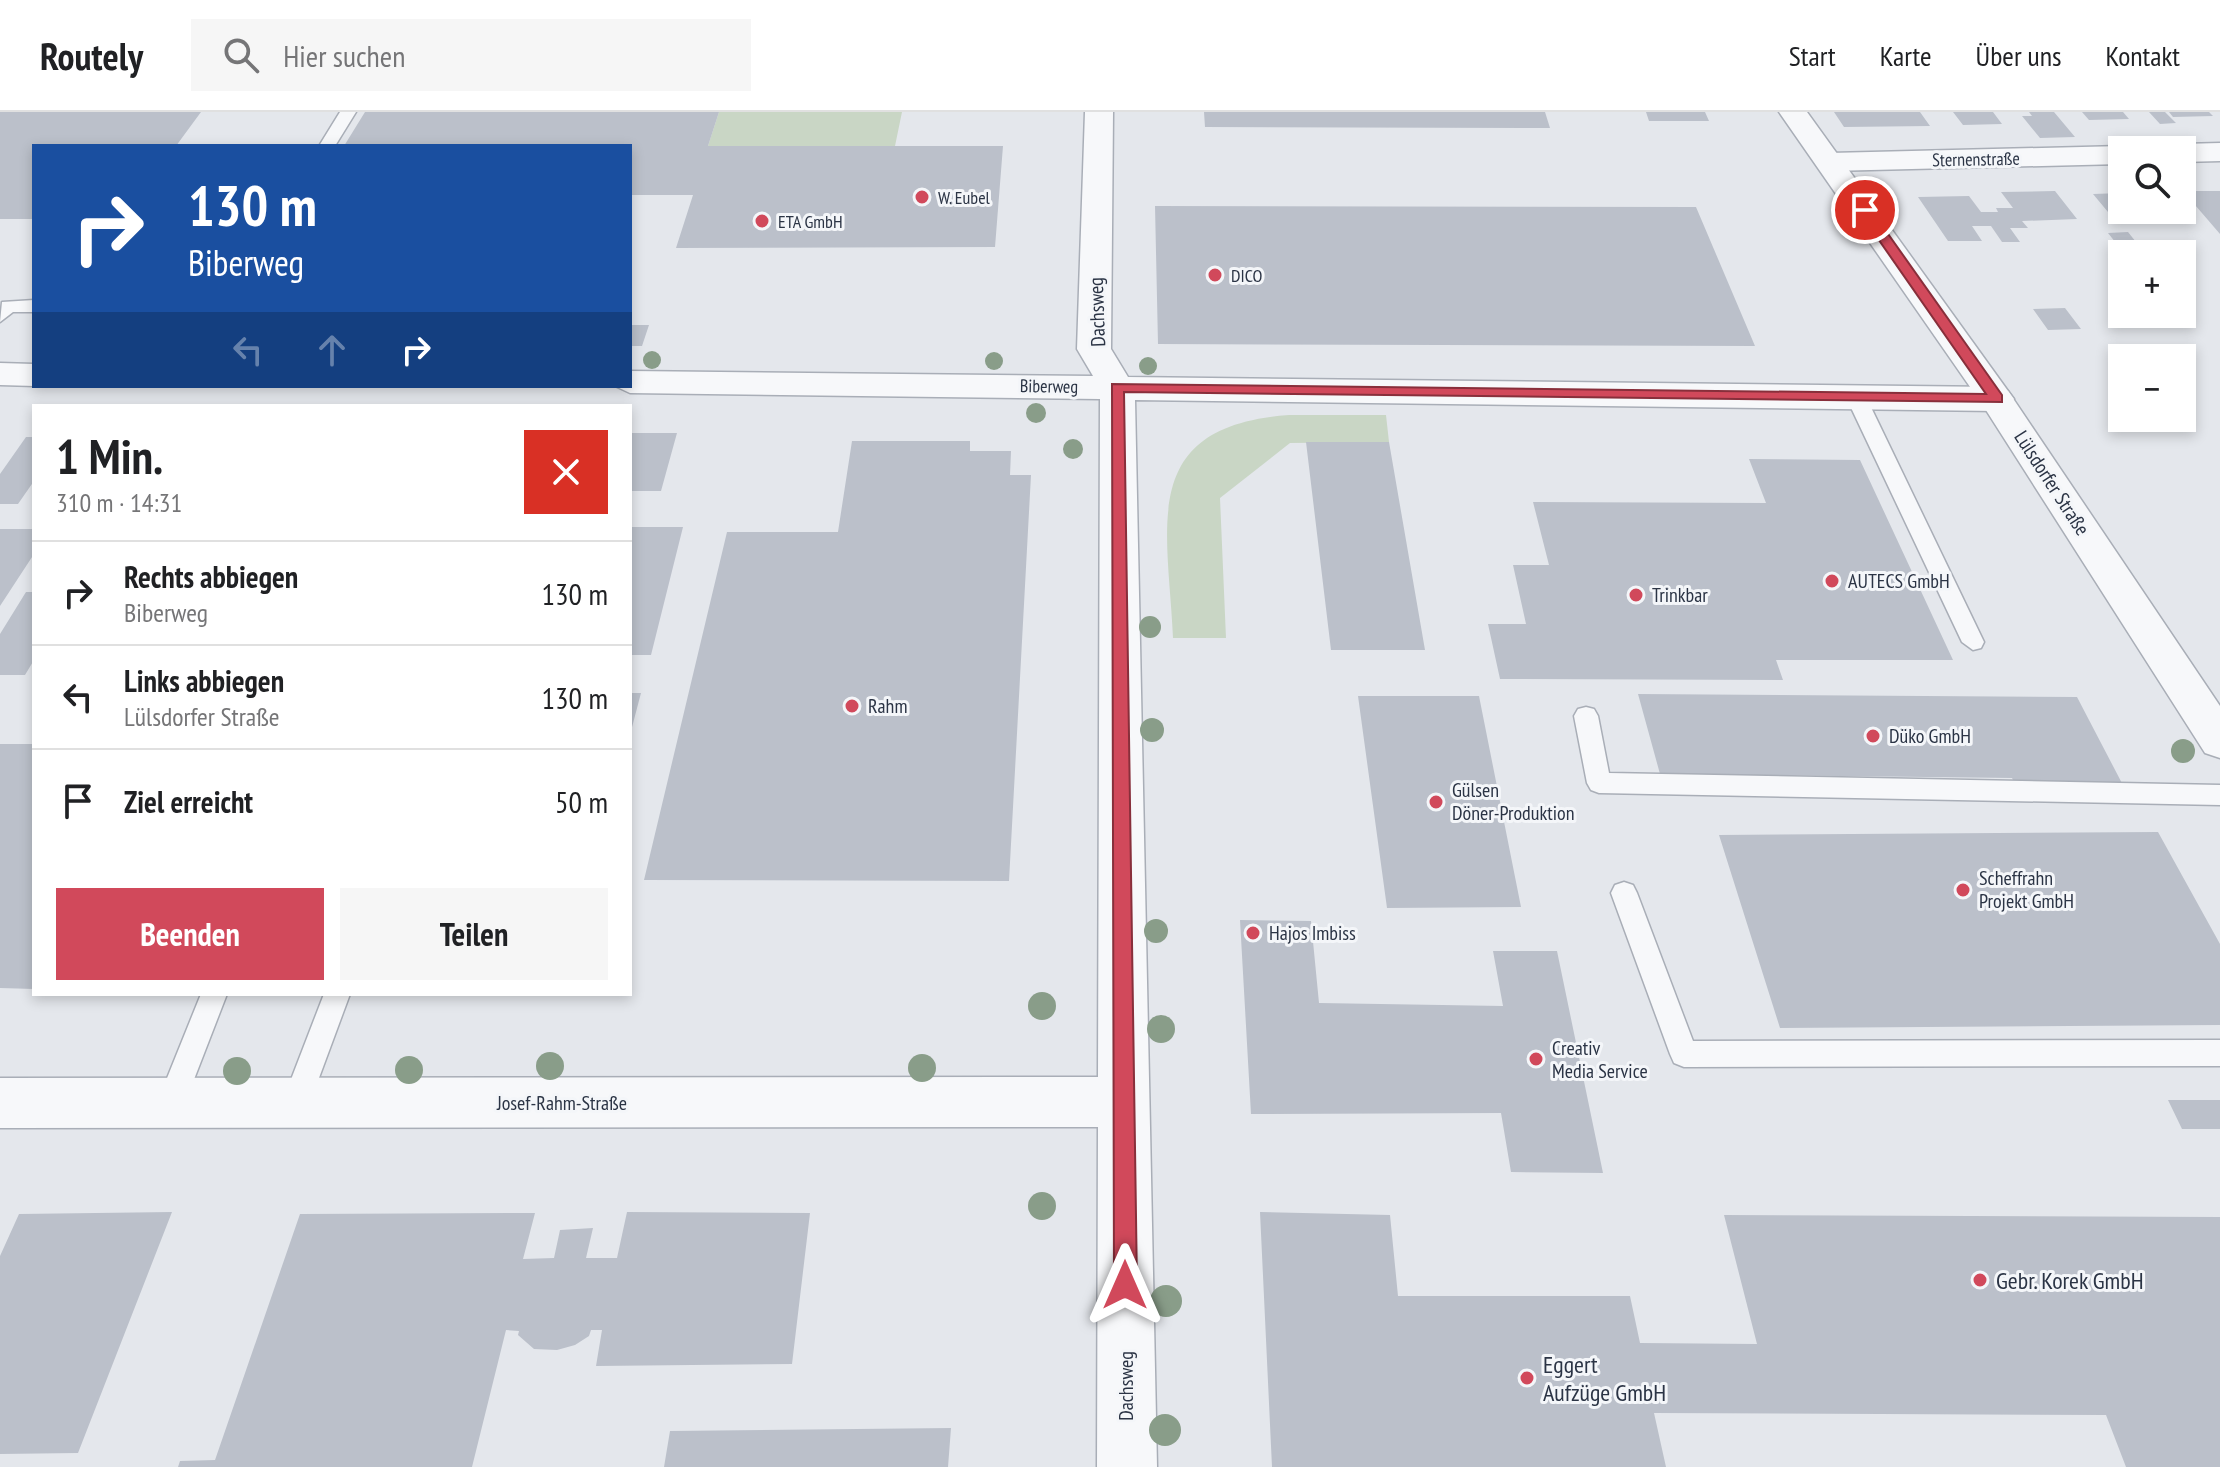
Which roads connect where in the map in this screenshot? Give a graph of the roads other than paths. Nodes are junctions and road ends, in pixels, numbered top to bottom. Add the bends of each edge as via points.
1 (348, 112) edge
2 (1099, 112) edge
3 (1793, 112) edge
4 (328, 144) edge
5 (2220, 152) edge
6 (2196, 153) edge
7 (2108, 155) edge
8 (1830, 162) junction
9 (32, 306) edge
10 (0, 316) edge
11 (0, 374) edge
12 (32, 375) edge
13 (632, 382) edge
14 (1117, 387) junction
15 (1856, 397) junction
16 (1996, 399) junction
17 (1973, 642) dead end
18 (1586, 716) dead end
19 (2220, 741) edge
20 (2220, 795) edge
21 (1624, 893) dead end
22 (213, 996) edge
23 (336, 996) edge
24 (2220, 1053) edge
25 (1124, 1102) junction
26 (0, 1103) edge
27 (171, 1103) junction
28 (296, 1103) junction
29 (1127, 1467) edge

1 - 4 lane
2 - 14 street, Dachsweg via 1094,349
3 - 8 street, Lülsdorfer Straße
5 - 6 street
7 - 8 street, Sternenstraße
8 - 16 street, Lülsdorfer Straße
9 - 10 lane via 8,306
11 - 12 street
13 - 14 street, Biberweg
14 - 15 street, Biberweg
14 - 25 street, Dachsweg
15 - 16 street, Biberweg
15 - 17 lane
16 - 19 street, Lülsdorfer Straße
18 - 20 lane via 1599,783
21 - 24 lane via 1684,1054
22 - 27 lane
23 - 28 lane
25 - 28 street, Josef-Rahm-Straße
25 - 29 street, Dachsweg
26 - 27 street, Josef-Rahm-Straße
27 - 28 street, Josef-Rahm-Straße

